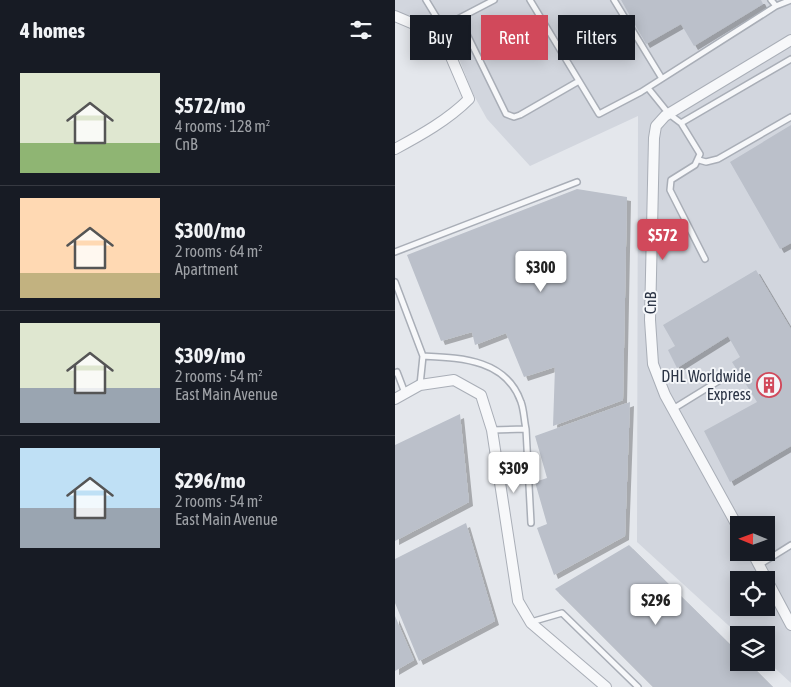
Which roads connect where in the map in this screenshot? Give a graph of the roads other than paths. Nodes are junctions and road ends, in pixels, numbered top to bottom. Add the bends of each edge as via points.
1 (426, 0) edge
2 (493, 0) edge
3 (530, 0) edge
4 (614, 0) edge
5 (771, 0) edge
6 (791, 0) edge
7 (776, 6) junction
8 (436, 15) edge
9 (468, 15) edge
10 (396, 18) edge
11 (791, 40) edge
12 (471, 42) edge
13 (791, 59) edge
14 (661, 77) junction
15 (579, 81) junction
16 (647, 88) junction
17 (669, 114) junction
18 (791, 117) edge
19 (681, 123) junction
20 (395, 149) edge
21 (699, 160) junction
22 (577, 182) dead end
23 (395, 252) edge
24 (705, 259) dead end
25 (395, 282) edge
26 (423, 356) junction
27 (395, 373) edge
28 (720, 380) dead end
29 (420, 385) junction
30 (405, 394) junction
31 (395, 399) edge
32 (673, 410) junction
33 (526, 429) junction
34 (492, 430) junction
35 (732, 516) edge
36 (531, 523) dead end
37 (791, 545) edge
38 (757, 561) edge
39 (759, 565) junction
40 (531, 623) junction
41 (791, 626) edge
42 (606, 687) edge
43 (638, 687) edge

1 - 8 lane
2 - 9 lane
3 - 15 lane
4 - 14 lane
5 - 7 lane
6 - 7 lane
7 - 14 lane
10 - 20 street via 442,36 469,99 434,126
11 - 17 street, CnB
12 - 15 lane via 506,114 513,117
13 - 19 lane
14 - 16 lane
15 - 16 lane via 599,114
16 - 17 lane
17 - 19 lane
17 - 32 street, CnB via 658,123 654,138 650,320 653,364
18 - 21 lane via 718,159
19 - 21 lane via 700,154
21 - 24 lane via 671,180 670,190
22 - 23 lane
25 - 26 lane
26 - 29 lane
26 - 33 lane via 461,358 490,366 508,379 521,402
27 - 30 lane
28 - 32 lane
29 - 30 street
29 - 34 street via 454,380 481,395
30 - 31 street
32 - 35 street, CnB
33 - 34 lane
33 - 36 lane
34 - 40 street via 518,601
37 - 39 lane
38 - 39 street
39 - 41 street
40 - 42 street
40 - 43 lane via 562,613

